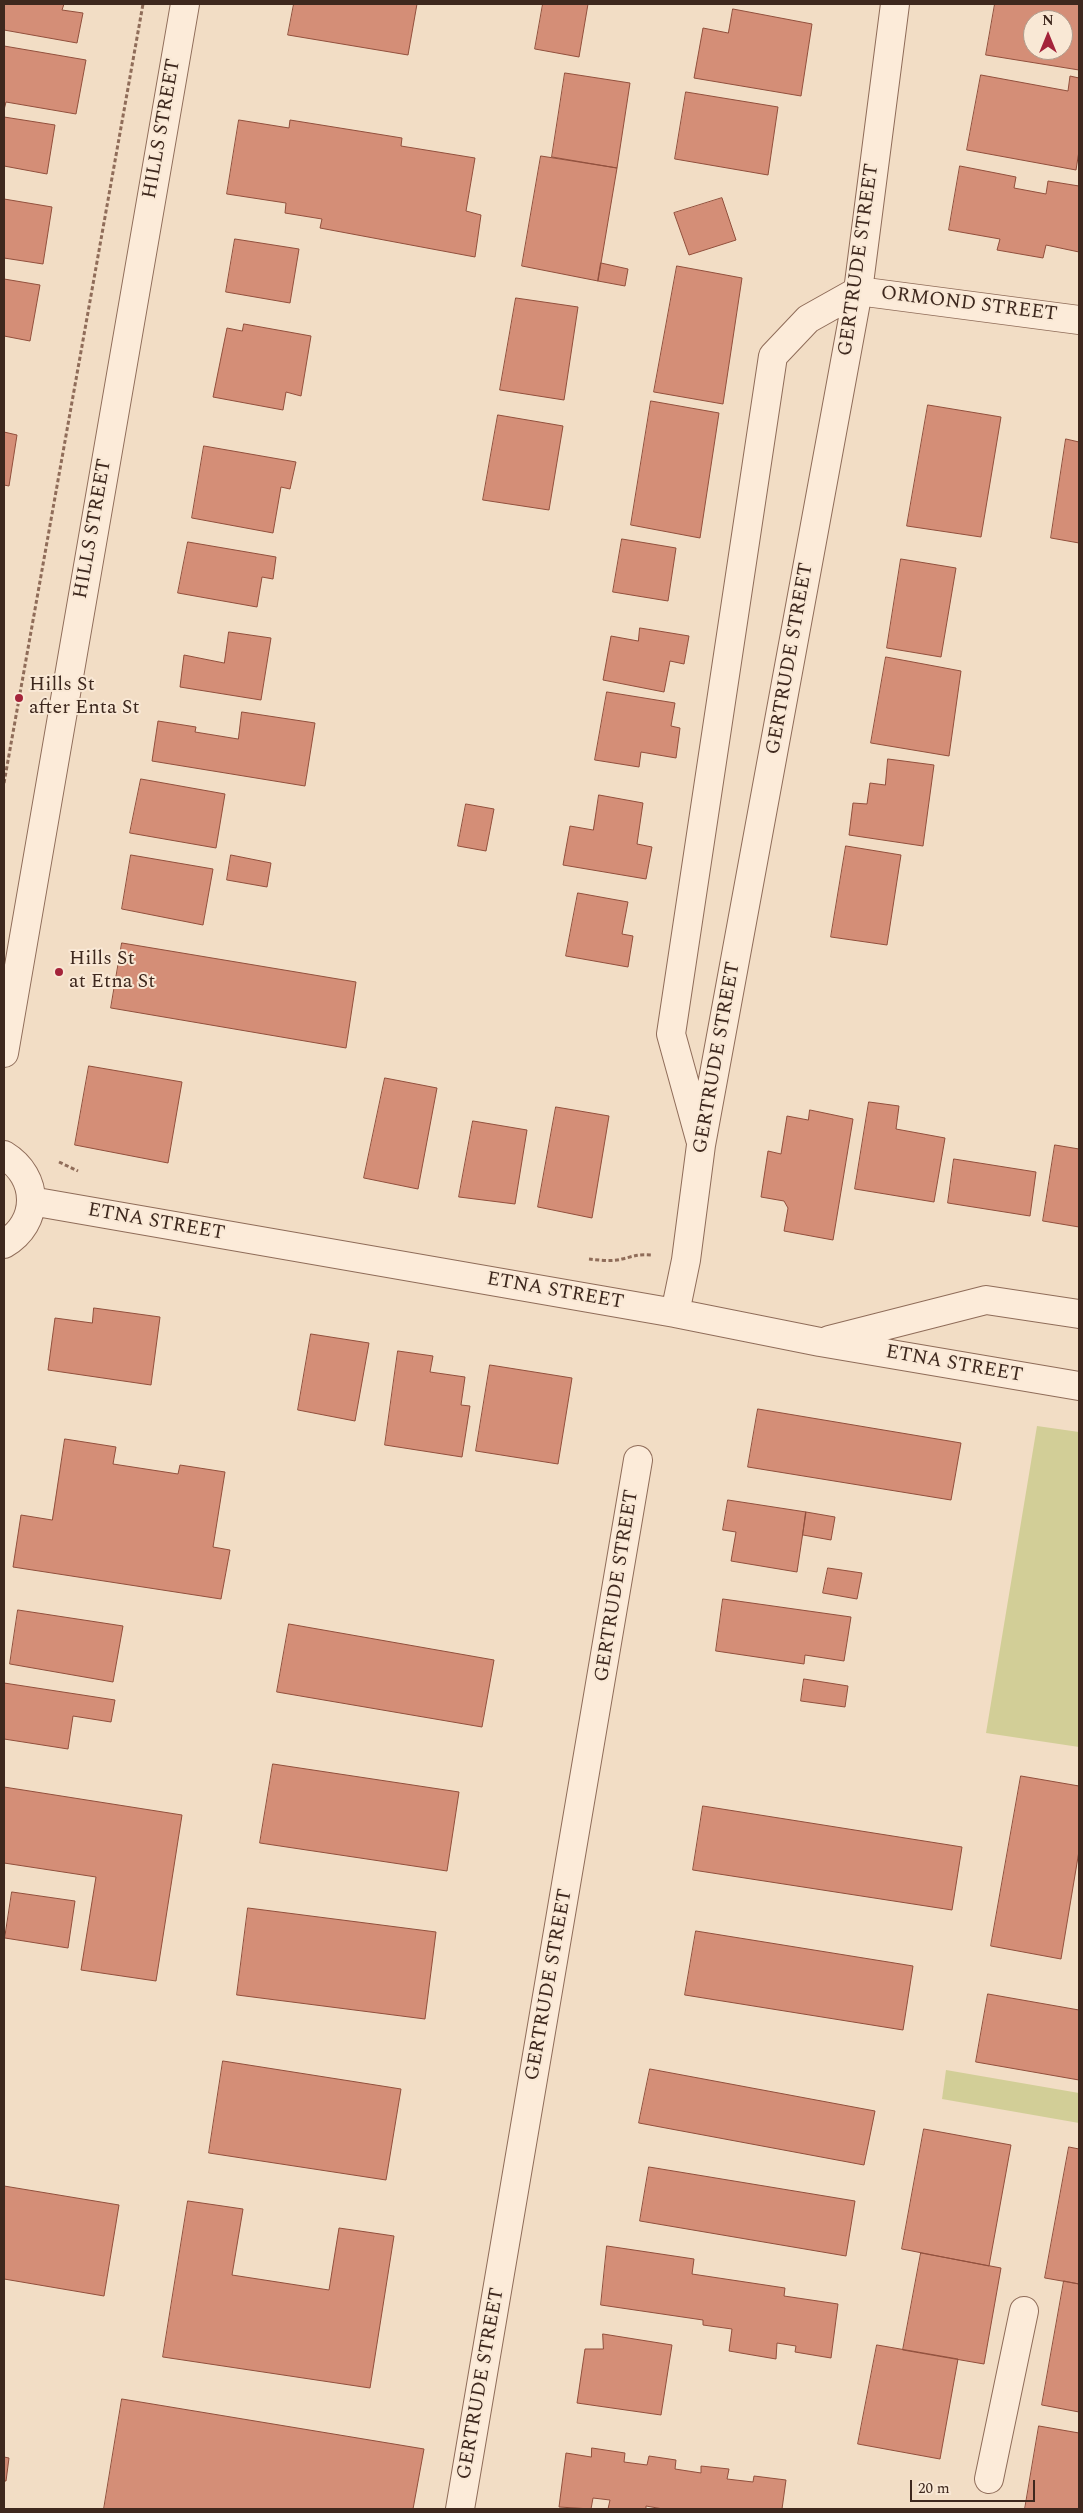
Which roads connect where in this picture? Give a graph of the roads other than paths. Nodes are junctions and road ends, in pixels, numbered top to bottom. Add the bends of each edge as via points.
1 (185, 4) edge
2 (895, 4) edge
3 (858, 291) junction
4 (1079, 320) edge
5 (4, 1053) edge
6 (701, 1145) junction
7 (4, 1155) edge
8 (31, 1201) junction
9 (4, 1244) edge
10 (675, 1313) junction
11 (1079, 1314) edge
12 (820, 1342) junction
13 (1079, 1386) edge
14 (638, 1460) dead end
15 (1024, 2312) dead end
16 (989, 2479) dead end
17 (460, 2509) edge

1 - 5 street, HILLS STREET
2 - 3 street, GERTRUDE STREET
3 - 4 street, ORMOND STREET
3 - 6 street, GERTRUDE STREET
3 - 6 street via 808,319 773,356 671,1034
6 - 10 street, GERTRUDE STREET via 686,1260
7 - 8 street via 24,1173
8 - 9 street via 29,1216 22,1229
8 - 10 street, ETNA STREET
10 - 12 street, ETNA STREET
11 - 12 street via 986,1300
12 - 13 street, ETNA STREET
14 - 17 street, GERTRUDE STREET
15 - 16 street

